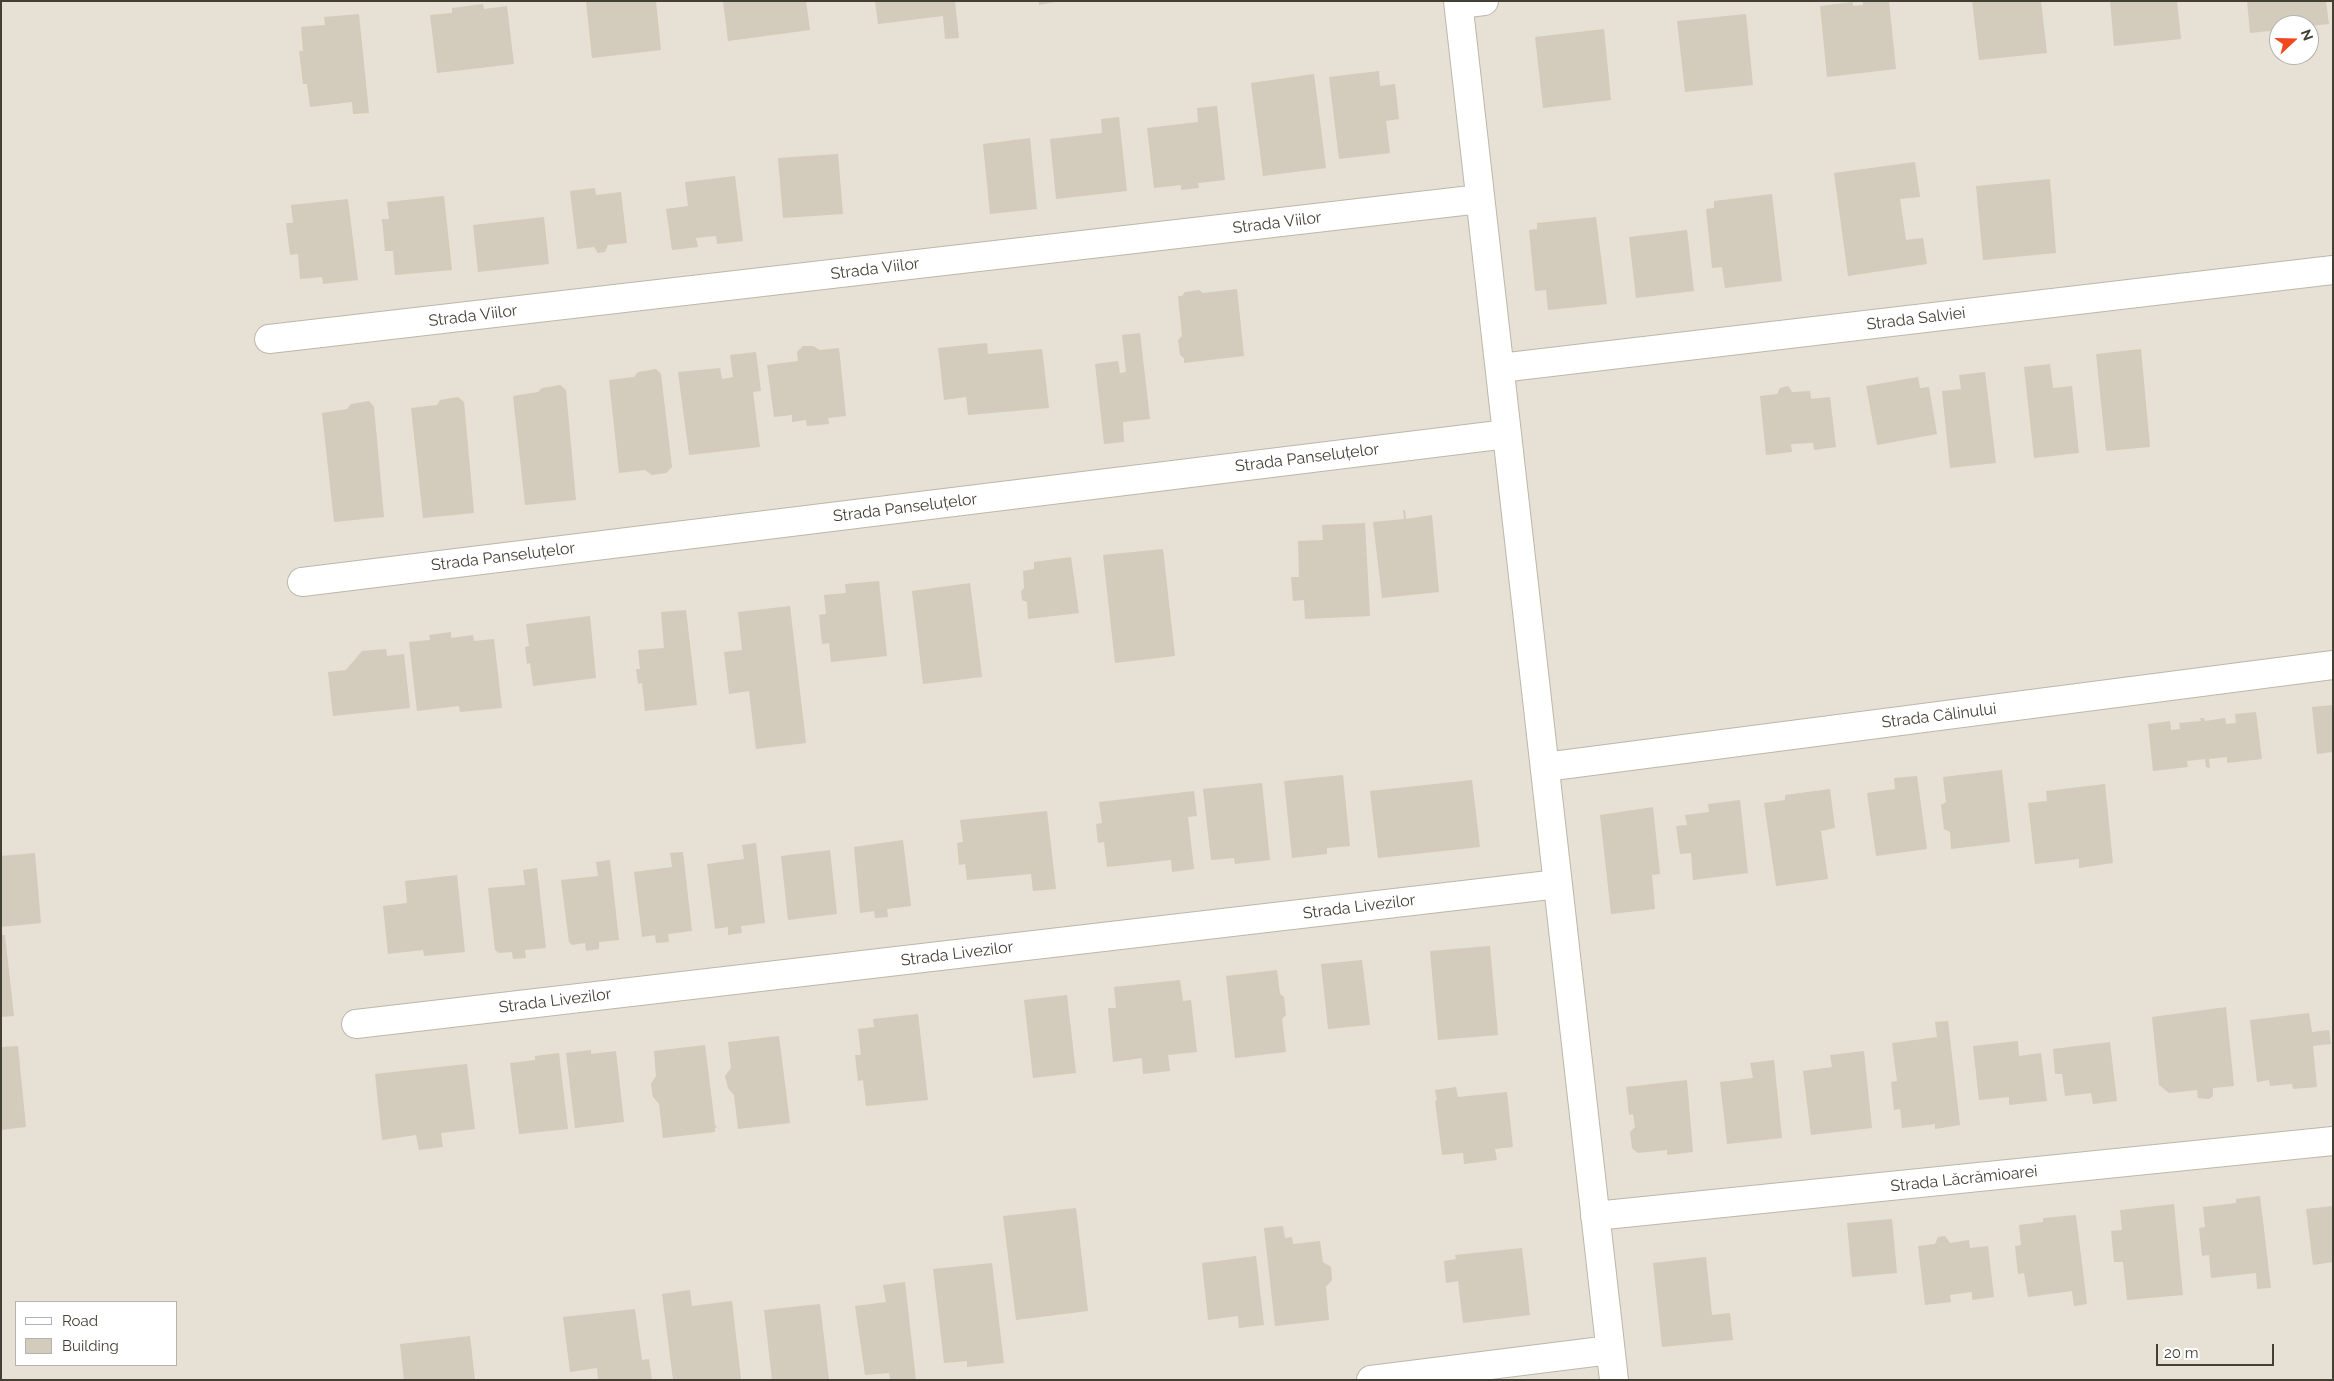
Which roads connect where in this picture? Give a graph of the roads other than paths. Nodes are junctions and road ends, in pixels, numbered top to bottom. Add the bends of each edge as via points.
1 (1467, 2) edge
2 (1480, 199) junction
3 (2333, 270) edge
4 (269, 340) dead end
5 (1500, 368) junction
6 (1507, 434) junction
7 (302, 582) dead end
8 (2333, 665) edge
9 (1545, 766) junction
10 (1558, 884) junction
11 (356, 1024) dead end
12 (2333, 1141) edge
13 (1595, 1216) junction
14 (1610, 1350) junction
15 (1372, 1380) edge
16 (1614, 1380) edge

1 - 2 street
2 - 4 street, Strada Viilor
2 - 5 street
3 - 5 street, Strada Salviei
5 - 6 street
6 - 7 street, Strada Panseluțelor
6 - 9 street
8 - 9 street, Strada Călinului
9 - 10 street
10 - 11 street, Strada Livezilor
10 - 13 street
12 - 13 street, Strada Lăcrămioarei
13 - 14 street
14 - 15 street
14 - 16 street

